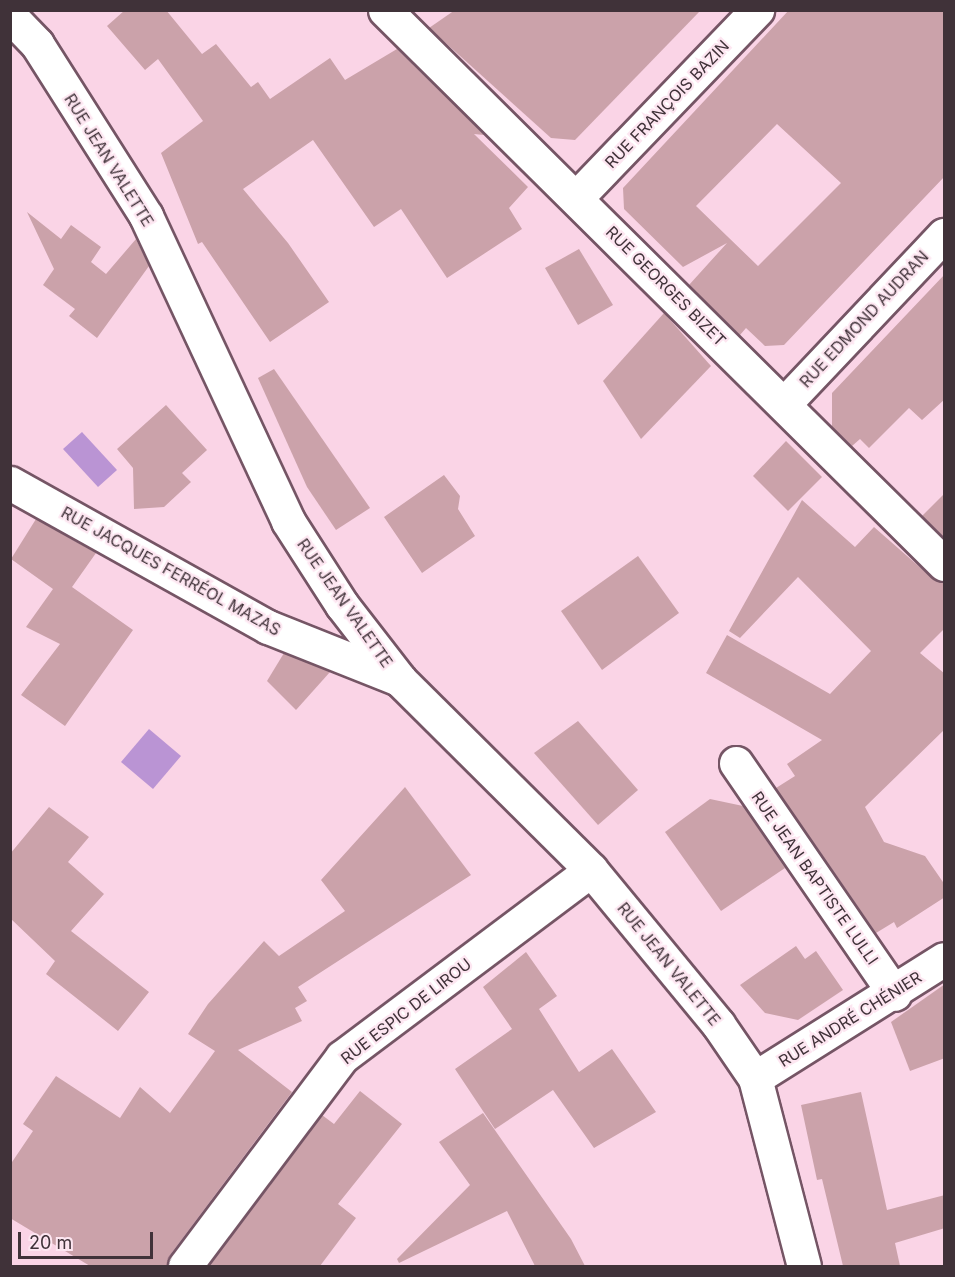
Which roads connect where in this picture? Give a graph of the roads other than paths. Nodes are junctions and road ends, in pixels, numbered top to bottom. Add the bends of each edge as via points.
1 (385, 10) edge
2 (757, 10) edge
3 (10, 15) edge
4 (577, 198) junction
5 (945, 235) edge
6 (784, 404) junction
7 (10, 483) edge
8 (945, 564) edge
9 (400, 680) junction
10 (736, 763) dead end
11 (591, 870) junction
12 (945, 959) edge
13 (894, 994) junction
14 (754, 1078) junction
15 (185, 1266) edge
16 (804, 1266) edge

1 - 4 street, RUE GEORGES BIZET
2 - 4 street, RUE FRANÇOIS BAZIN
3 - 9 street, RUE JEAN VALETTE via 37,44 146,216 288,521 342,605
4 - 6 street, RUE GEORGES BIZET
5 - 6 street, RUE EDMOND AUDRAN
6 - 8 street, RUE GEORGES BIZET
7 - 9 street, RUE JACQUES FERRÉOL MAZAS via 268,627
9 - 11 street, RUE JEAN VALETTE
10 - 13 street, RUE JEAN BAPTISTE LULLI
11 - 14 street, RUE JEAN VALETTE via 718,1024
11 - 15 street, RUE ESPIC DE LIROU via 342,1057
12 - 13 street, RUE ANDRÉ CHÉNIER
13 - 14 street, RUE ANDRÉ CHÉNIER
14 - 16 street, RUE JEAN VALETTE

